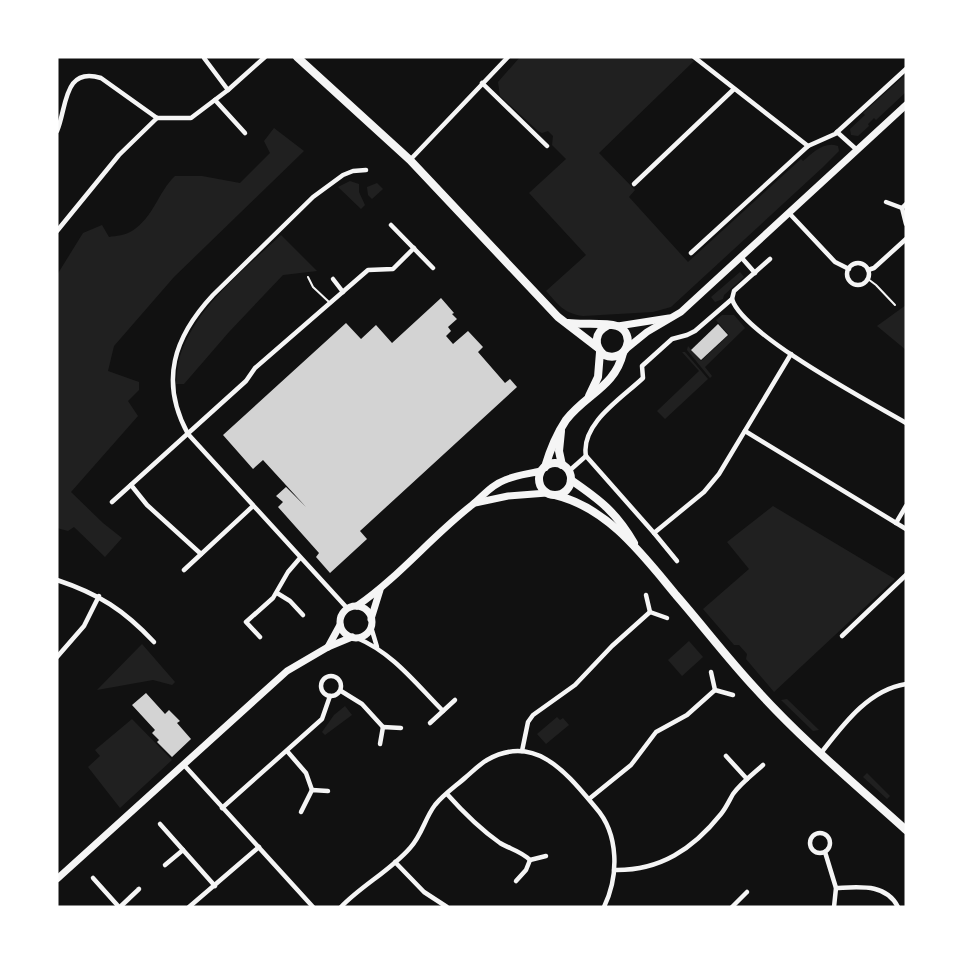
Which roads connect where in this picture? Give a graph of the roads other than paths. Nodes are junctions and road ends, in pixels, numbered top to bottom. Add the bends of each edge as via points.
1 (265, 57) edge
2 (297, 57) edge
3 (508, 57) edge
4 (694, 57) edge
5 (204, 58) dead end
6 (906, 69) edge
7 (482, 83) junction
8 (734, 89) junction
9 (228, 90) junction
10 (215, 100) junction
11 (906, 105) edge
12 (157, 118) junction
13 (57, 132) edge
14 (837, 132) junction
15 (245, 133) dead end
16 (547, 146) dead end
17 (808, 146) junction
18 (857, 150) junction
19 (410, 160) junction
20 (366, 171) dead end
21 (634, 184) dead end
22 (886, 202) dead end
23 (904, 206) edge
24 (789, 213) junction
25 (906, 224) edge
26 (391, 225) dead end
27 (57, 231) edge
28 (906, 239) edge
29 (414, 248) junction
30 (692, 253) dead end
31 (741, 257) junction
32 (770, 259) dead end
33 (433, 268) dead end
34 (849, 269) junction
35 (868, 270) junction
36 (755, 273) junction
37 (308, 277) dead end
38 (333, 279) dead end
39 (868, 279) junction
40 (343, 292) junction
41 (732, 299) junction
42 (330, 304) junction
43 (895, 305) dead end
44 (675, 317) junction
45 (565, 322) junction
46 (608, 326) junction
47 (618, 327) junction
48 (599, 349) junction
49 (624, 351) junction
50 (791, 354) junction
51 (588, 397) junction
52 (906, 423) edge
53 (562, 428) junction
54 (745, 431) junction
55 (188, 434) junction
56 (586, 456) junction
57 (562, 465) junction
58 (543, 469) junction
59 (570, 475) junction
60 (131, 485) junction
61 (551, 494) junction
62 (112, 502) dead end
63 (474, 503) junction
64 (253, 506) junction
65 (906, 506) edge
66 (896, 523) junction
67 (906, 529) edge
68 (654, 534) junction
69 (638, 549) junction
70 (201, 554) junction
71 (300, 558) junction
72 (676, 561) dead end
73 (184, 570) dead end
74 (906, 575) edge
75 (57, 580) edge
76 (380, 590) junction
77 (277, 592) junction
78 (646, 595) dead end
79 (99, 596) junction
80 (357, 606) junction
81 (347, 608) junction
82 (650, 612) junction
83 (303, 615) dead end
84 (668, 618) dead end
85 (371, 623) junction
86 (340, 625) junction
87 (842, 636) dead end
88 (260, 637) dead end
89 (355, 637) junction
90 (154, 642) dead end
91 (328, 647) junction
92 (377, 647) junction
93 (57, 657) edge
94 (711, 672) dead end
95 (906, 684) edge
96 (715, 690) junction
97 (340, 691) junction
98 (733, 695) dead end
99 (330, 696) junction
100 (455, 700) dead end
101 (443, 711) junction
102 (430, 723) dead end
103 (383, 726) junction
104 (401, 728) dead end
105 (380, 744) dead end
106 (287, 751) junction
107 (522, 751) junction
108 (821, 753) junction
109 (726, 756) dead end
110 (184, 765) junction
111 (763, 765) dead end
112 (747, 779) junction
113 (312, 790) junction
114 (328, 791) dead end
115 (447, 794) junction
116 (589, 799) junction
117 (222, 808) junction
118 (301, 812) dead end
119 (160, 824) dead end
120 (906, 830) edge
121 (259, 847) junction
122 (183, 850) junction
123 (825, 852) junction
124 (546, 856) dead end
125 (530, 860) junction
126 (395, 862) junction
127 (165, 865) dead end
128 (614, 870) junction
129 (93, 878) dead end
130 (57, 879) edge
131 (516, 881) dead end
132 (215, 886) junction
133 (836, 888) junction
134 (139, 889) dead end
135 (747, 892) dead end
136 (120, 907) edge
137 (189, 907) edge
138 (313, 907) edge
139 (341, 907) edge
140 (447, 907) edge
141 (604, 907) edge
142 (732, 907) edge
143 (834, 907) edge
144 (898, 907) edge

1 - 9 street
2 - 19 main road
3 - 7 street
4 - 8 street
5 - 9 street
6 - 14 street
7 - 16 street
7 - 19 street
8 - 17 street
8 - 21 street
9 - 10 street
10 - 12 street via 191,118
10 - 15 street
11 - 18 main road
12 - 13 street via 92,75 80,77 70,86
12 - 27 street via 119,155
14 - 17 street
14 - 18 street
17 - 30 street
18 - 24 main road
19 - 45 main road
20 - 55 street via 353,171 313,197 202,307 179,345 172,374 176,406
22 - 23 street
23 - 25 street
24 - 31 main road
24 - 34 street via 835,262
26 - 29 street
28 - 35 street
29 - 33 street
29 - 40 street via 396,267 368,270
31 - 36 street
31 - 44 main road
32 - 36 street
34 - 35 street via 860,263
34 - 39 street via 848,276 855,284
35 - 39 street
36 - 41 street via 734,291
37 - 42 lane
38 - 40 street
39 - 43 lane
40 - 42 street
41 - 50 street via 762,334
41 - 56 street via 695,331 672,339 642,366 643,378 591,427 585,442
42 - 55 street via 270,354
44 - 47 main road
44 - 49 main road via 647,332
45 - 46 main road
45 - 48 main road
46 - 47 main road
46 - 48 main road via 597,337
47 - 49 main road via 628,339
48 - 49 main road via 609,357
48 - 51 main road via 598,377
49 - 51 main road via 607,384
50 - 52 street
50 - 54 street
51 - 53 main road
53 - 57 main road
53 - 58 main road
54 - 66 street
54 - 68 street via 710,485
55 - 60 street
55 - 64 street
56 - 59 street
56 - 68 street
57 - 58 main road via 553,463
57 - 59 main road
58 - 61 main road via 540,485
58 - 63 main road via 505,480
59 - 61 main road via 568,489
59 - 69 main road via 605,504
60 - 62 street
60 - 70 street via 147,505
61 - 63 main road via 508,496
61 - 69 main road via 584,505
63 - 76 main road
64 - 70 street
64 - 71 street
65 - 66 street
66 - 67 street
68 - 72 street
69 - 108 main road via 757,690
70 - 73 street
71 - 77 street
71 - 81 street
74 - 87 street
75 - 79 street
76 - 80 main road
76 - 85 main road
77 - 83 street
77 - 88 street via 246,622
78 - 82 street
79 - 90 street via 135,622
79 - 93 street via 84,626
80 - 81 main road
80 - 85 main road via 368,611
81 - 86 main road
82 - 84 street
82 - 107 street via 575,685 533,715
85 - 89 main road via 366,634
85 - 92 street
86 - 89 main road via 344,633
86 - 91 main road
89 - 91 main road
89 - 92 street
91 - 110 main road via 287,671
92 - 101 street
94 - 96 street
95 - 108 street via 868,701
96 - 98 street
96 - 116 street via 687,715 656,732 626,770
97 - 99 street
97 - 99 street via 340,680 327,677 321,687
97 - 103 street via 362,704
99 - 106 street via 322,719
100 - 101 street
101 - 102 street
103 - 104 street
103 - 105 street
106 - 113 street via 306,773
106 - 117 street
107 - 115 street via 485,761
107 - 116 street via 538,754 557,765
108 - 120 main road
109 - 112 street
110 - 117 street
110 - 130 main road
111 - 112 street
112 - 128 street via 719,817 681,854 640,868
113 - 114 street
113 - 118 street
115 - 125 street via 476,825
115 - 126 street via 430,812 415,843
116 - 128 street via 607,822
117 - 121 street
119 - 122 street
121 - 132 street
121 - 138 street
122 - 127 street
122 - 132 street
123 - 123 street via 830,847 829,837 823,833 814,835 811,848
123 - 133 street
124 - 125 street
125 - 131 street
126 - 139 street
126 - 140 street via 424,892
128 - 141 street
129 - 136 street
132 - 137 street
133 - 143 street
133 - 144 street via 873,888 889,896
134 - 136 street
135 - 142 street

